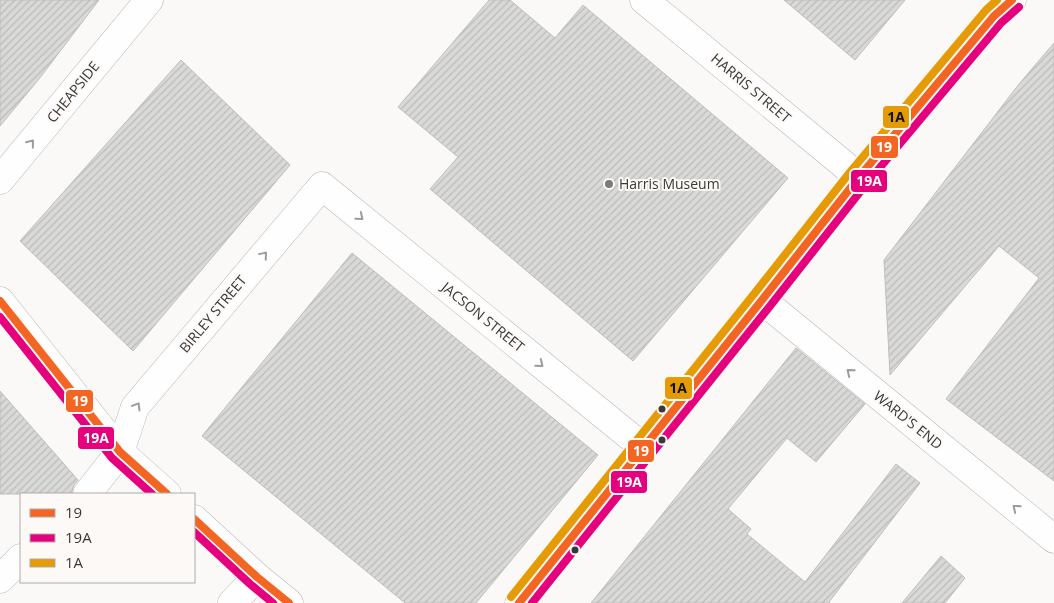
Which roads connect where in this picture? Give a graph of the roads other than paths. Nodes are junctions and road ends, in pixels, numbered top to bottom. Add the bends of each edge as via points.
1 (644, 0) edge
2 (1012, 0) edge
3 (147, 2) edge
4 (858, 177) junction
5 (0, 180) edge
6 (322, 186) joint
7 (762, 300) junction
8 (0, 301) edge
9 (643, 447) junction
10 (120, 452) junction
11 (88, 493) edge
12 (166, 493) edge
13 (195, 520) edge
14 (1054, 539) edge
15 (20, 559) edge
16 (257, 577) junction
17 (0, 579) edge
18 (232, 603) edge
19 (289, 603) edge
20 (519, 603) edge

1 - 4 street, HARRIS STREET
2 - 4 street via 994,16
5 -> 3 street, CHEAPSIDE
4 - 7 street
6 -> 9 street, JACSON STREET
10 -> 6 street, BIRLEY STREET via 135,407
7 - 9 street
14 -> 7 street, WARD'S END
8 - 10 street
9 - 20 street
10 - 11 street, BIRLEY STREET
10 - 12 street
13 - 16 street
15 - 17 street
16 - 18 street
16 - 19 street

